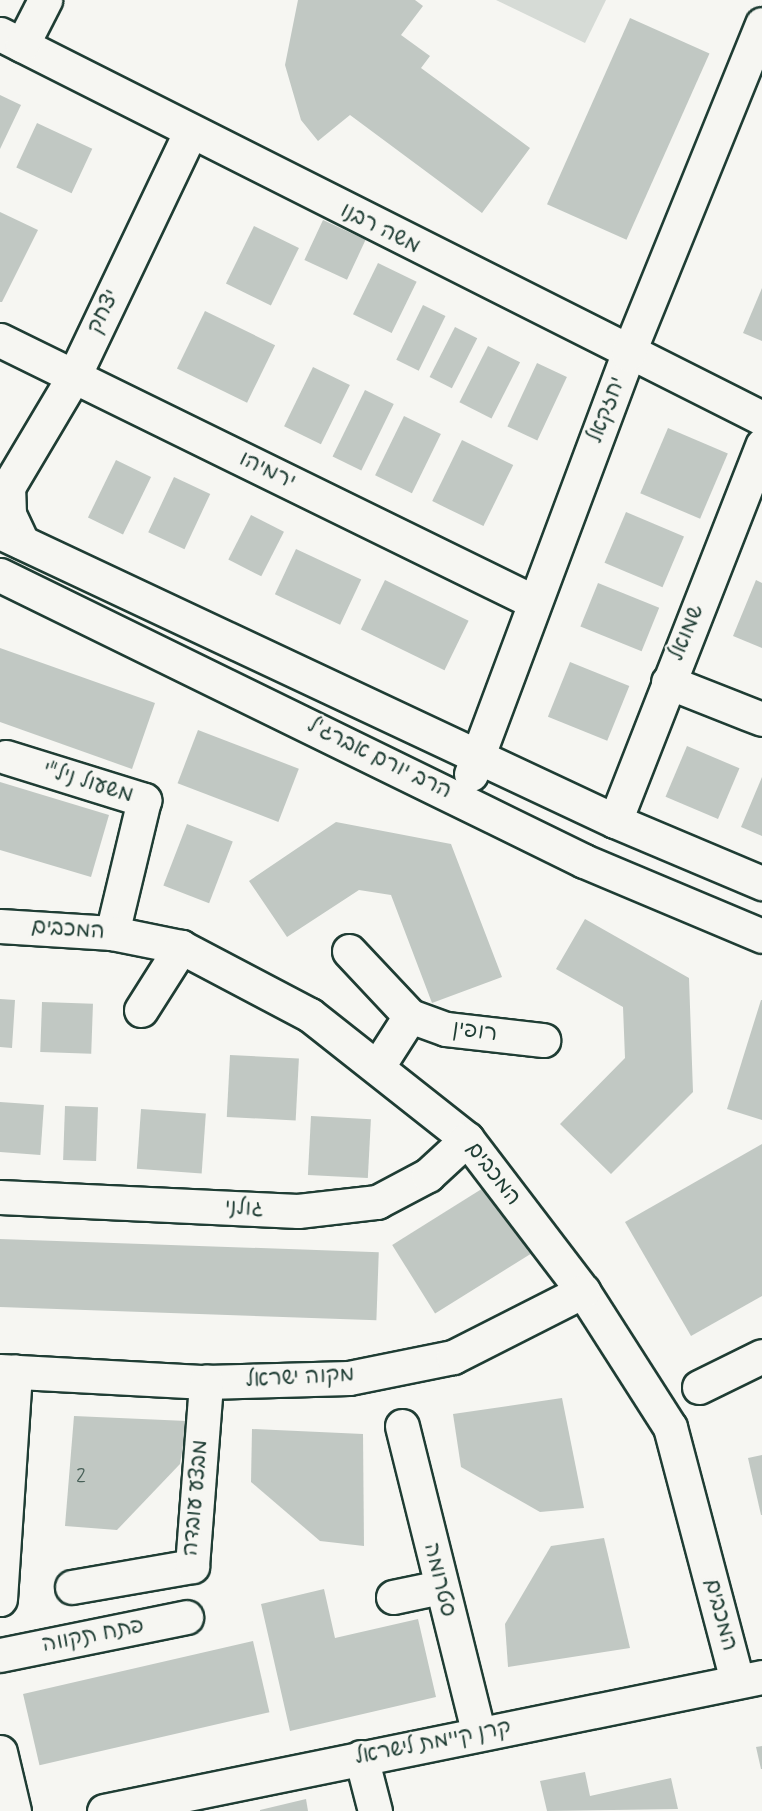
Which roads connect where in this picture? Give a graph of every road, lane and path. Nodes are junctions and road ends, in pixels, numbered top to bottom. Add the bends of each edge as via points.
1 (45, 0) edge
2 (762, 24) edge
3 (11, 40) edge
4 (190, 133) junction
5 (0, 340) edge
6 (628, 354) junction
7 (74, 376) junction
8 (762, 418) edge
9 (762, 445) edge
10 (4, 489) edge
11 (11, 537) edge
12 (0, 575) edge
13 (534, 602) junction
14 (668, 682) junction
15 (762, 719) edge
16 (478, 755) junction
17 (6, 757) dead end
18 (461, 799) junction
19 (615, 821) junction
20 (762, 883) edge
21 (0, 926) edge
22 (112, 933) junction
23 (762, 936) edge
24 (181, 947) junction
25 (350, 951) dead end
26 (141, 1010) dead end
27 (410, 1016) junction
28 (543, 1040) dead end
29 (378, 1066) junction
30 (467, 1139) junction
31 (0, 1197) edge
32 (583, 1291) junction
33 (762, 1356) edge
34 (7, 1371) edge
35 (206, 1382) junction
36 (699, 1387) dead end
37 (402, 1426) dead end
38 (72, 1587) dead end
39 (440, 1587) junction
40 (393, 1597) dead end
41 (0, 1599) edge
42 (186, 1617) dead end
43 (0, 1655) edge
44 (749, 1679) edge
45 (479, 1734) junction
46 (0, 1752) edge
47 (361, 1757) junction
48 (14, 1811) edge
49 (104, 1811) edge
50 (375, 1811) edge

1 - 3 street
2 - 6 street, יחזקאל
3 - 4 street, משה רבנו
4 - 6 street, משה רבנו
4 - 7 street, יצחק
5 - 7 street, ירמיהו
6 - 8 street, משה רבנו
6 - 13 street, יחזקאל
7 - 10 street, יצחק
7 - 13 street, ירמיהו
9 - 14 street, שמואל
10 - 11 street, יצחק
11 - 16 street, הרב יורם אברג'ל
12 - 18 street, הרב יורם אברג'ל
13 - 16 street, יחזקאל
14 - 15 street
14 - 19 street, שמואל
16 - 18 street, יחזקאל
16 - 19 street, הרב יורם אברג'ל
17 - 22 street, משעול ניל"י via 144,800
18 - 23 street, הרב יורם אברג'ל via 584,861
19 - 20 street, הרב יורם אברג'ל
21 - 22 street, המכבים
22 - 24 street, המכבים
24 - 26 street
24 - 29 street, המכבים via 310,1015
25 - 27 street, רופין
27 - 28 street, רופין via 446,1029
27 - 29 street
29 - 30 street, המכבים
30 - 31 street, גולני via 428,1175 377,1202 298,1211
30 - 32 street, המכבים
32 - 35 street, מקוה ישראל via 453,1357 349,1378
32 - 44 street, המכבים via 670,1427
33 - 36 street
34 - 35 street, מקוה ישראל
34 - 41 street
35 - 38 street, מבצע עובדה via 192,1566
37 - 39 street, סטרומה
39 - 40 street
39 - 45 street, סטרומה
42 - 43 street, פתח תקווה
44 - 45 street, קרן קיימת לישראל
45 - 47 street, קרן קיימת לישראל
46 - 48 street
47 - 49 street, קרן קיימת לישראל
47 - 50 street

